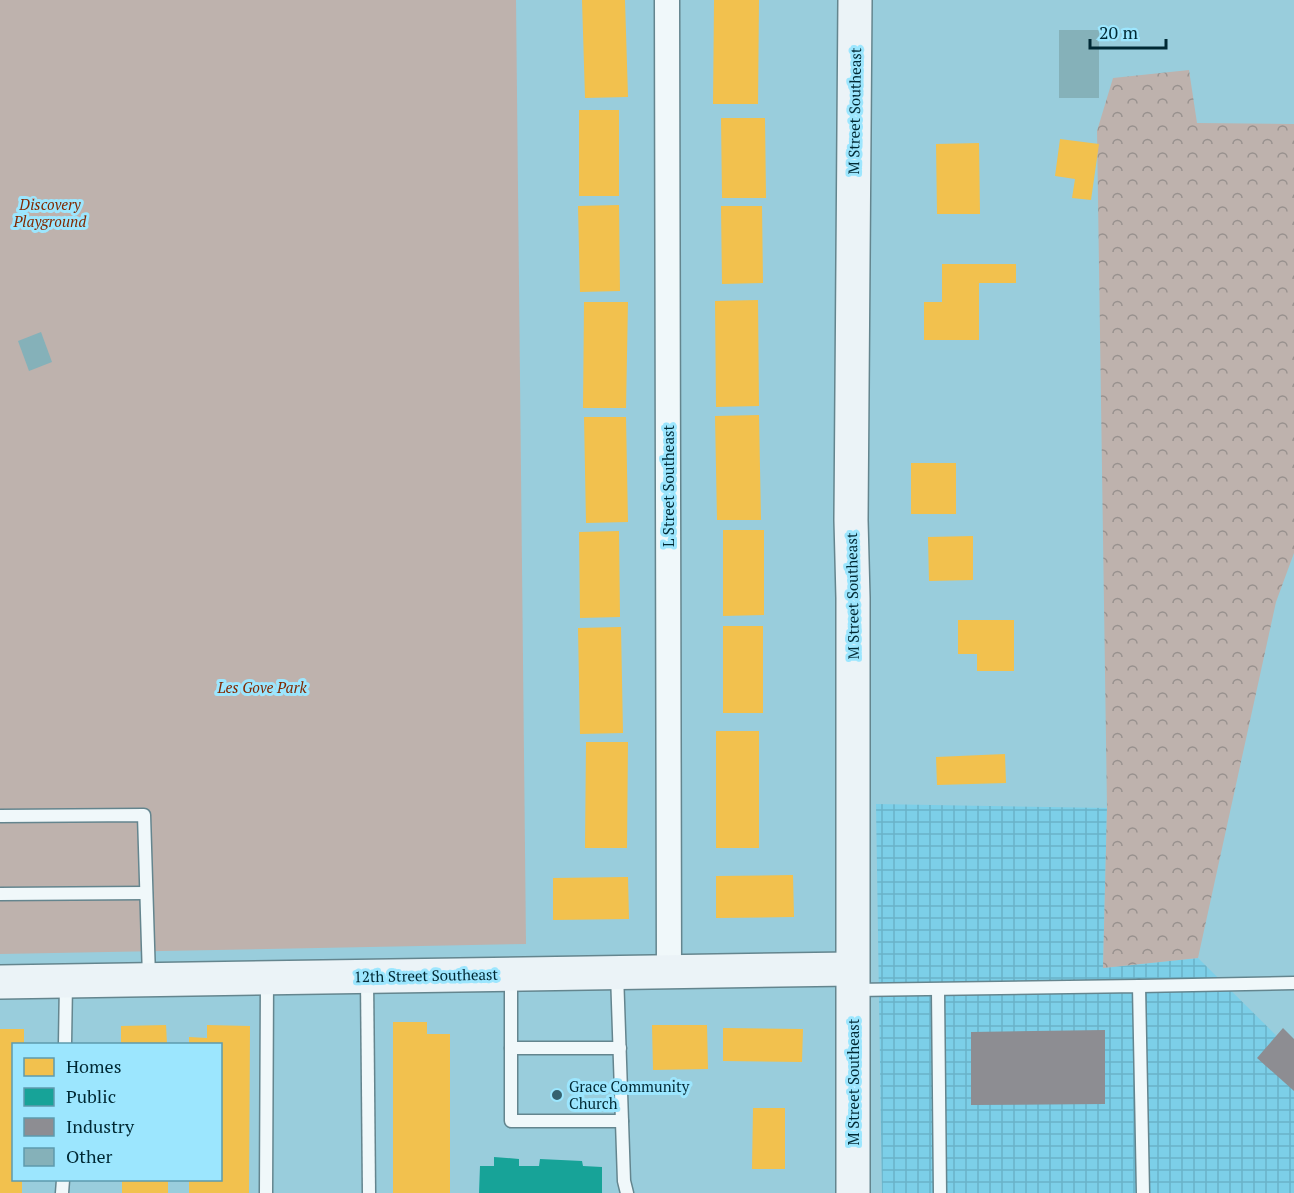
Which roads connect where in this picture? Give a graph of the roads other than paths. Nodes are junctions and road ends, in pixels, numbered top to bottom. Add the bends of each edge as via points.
1 (667, 0) edge
2 (855, 0) edge
3 (0, 816) edge
4 (146, 893) junction
5 (0, 894) edge
6 (618, 972) junction
7 (669, 972) junction
8 (511, 974) junction
9 (367, 976) junction
10 (267, 978) junction
11 (148, 980) junction
12 (852, 980) junction
13 (66, 981) junction
14 (0, 982) edge
15 (1294, 983) edge
16 (1139, 986) junction
17 (938, 990) junction
18 (65, 1043) edge
19 (511, 1048) junction
20 (620, 1048) junction
21 (622, 1121) junction
22 (266, 1193) edge
23 (369, 1193) edge
24 (627, 1193) edge
25 (853, 1193) edge
26 (940, 1193) edge
27 (1143, 1193) edge

1 - 7 street, L Street Southeast
2 - 12 main road, M Street Southeast via 850,520
3 - 4 lane via 144,815
4 - 5 lane
4 - 11 lane
6 - 7 main road, 12th Street Southeast
6 - 8 main road, 12th Street Southeast
6 - 20 lane
7 - 12 main road, 12th Street Southeast
8 - 9 main road, 12th Street Southeast
8 - 19 lane
9 - 10 main road, 12th Street Southeast
9 - 23 lane
10 - 11 main road, 12th Street Southeast
10 - 22 lane
11 - 13 main road, 12th Street Southeast
12 - 17 lane
12 - 25 main road, M Street Southeast
13 - 14 main road, 12th Street Southeast
13 - 18 lane
15 - 16 lane
16 - 17 lane
16 - 27 lane
17 - 26 lane
19 - 20 lane
19 - 21 lane via 511,1121
20 - 21 lane
21 - 24 lane

